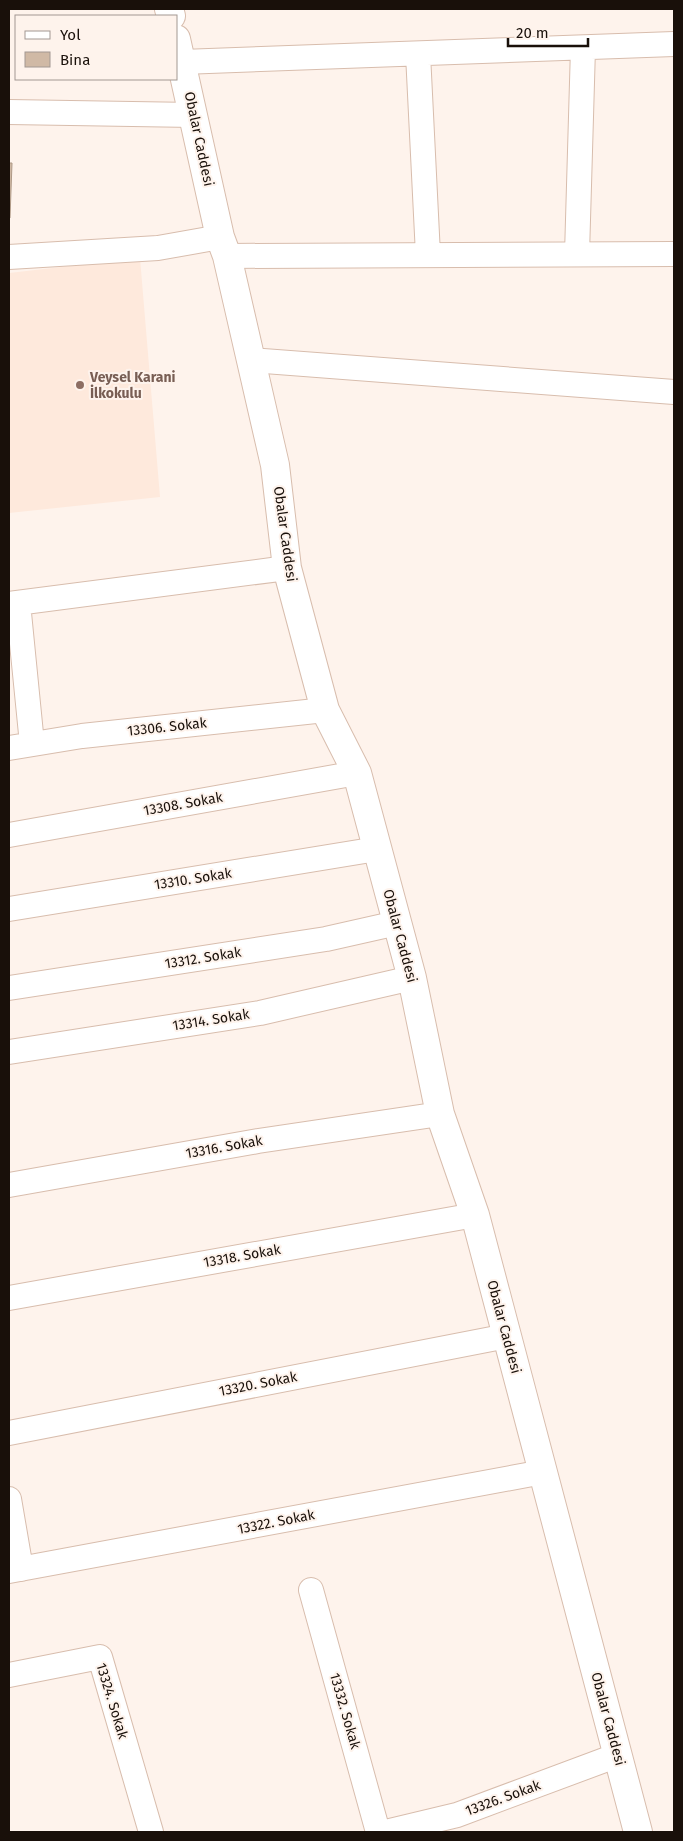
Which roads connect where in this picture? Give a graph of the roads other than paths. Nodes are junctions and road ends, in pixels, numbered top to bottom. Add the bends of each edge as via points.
1 (674, 44) edge
2 (583, 48) junction
3 (179, 51) edge
4 (418, 54) junction
5 (9, 112) edge
6 (194, 115) junction
7 (224, 246) junction
8 (577, 254) junction
9 (674, 254) edge
10 (428, 255) junction
11 (9, 257) edge
12 (251, 360) junction
13 (674, 392) edge
14 (287, 568) junction
15 (13, 604) edge
16 (325, 710) junction
17 (32, 744) junction
18 (9, 748) edge
19 (357, 773) junction
20 (9, 835) edge
21 (377, 849) junction
22 (9, 909) edge
23 (397, 923) junction
24 (412, 978) junction
25 (9, 988) edge
26 (9, 1052) edge
27 (440, 1114) junction
28 (9, 1185) edge
29 (475, 1215) junction
30 (9, 1298) edge
31 (506, 1336) junction
32 (9, 1433) edge
33 (543, 1472) junction
34 (9, 1499) edge
35 (15, 1570) edge
36 (311, 1590) dead end
37 (9, 1675) edge
38 (618, 1755) junction
39 (151, 1832) edge
40 (378, 1832) edge
41 (386, 1832) edge
42 (638, 1832) edge

1 - 2 street
2 - 4 street
2 - 8 street
3 - 4 street
3 - 6 main road, Obalar Caddesi
4 - 10 street
5 - 6 street
6 - 7 main road, Obalar Caddesi
7 - 10 street
7 - 11 street
7 - 12 main road, Obalar Caddesi
8 - 9 street
8 - 10 street
12 - 13 street
12 - 14 main road, Obalar Caddesi via 275,465
14 - 15 street
14 - 16 main road, Obalar Caddesi
15 - 17 street
16 - 17 street, 13306. Sokak
16 - 19 main road, Obalar Caddesi
17 - 18 street, 13306. Sokak
19 - 20 street, 13308. Sokak
19 - 21 main road, Obalar Caddesi
21 - 22 street, 13310. Sokak
21 - 23 main road, Obalar Caddesi
23 - 24 main road, Obalar Caddesi
23 - 25 street, 13312. Sokak via 326,939
24 - 26 street, 13314. Sokak via 260,1013
24 - 27 main road, Obalar Caddesi
27 - 28 street, 13316. Sokak via 258,1141
27 - 29 main road, Obalar Caddesi
29 - 30 street, 13318. Sokak
29 - 31 main road, Obalar Caddesi
31 - 32 street, 13320. Sokak
31 - 33 main road, Obalar Caddesi
33 - 35 street, 13322. Sokak
33 - 38 main road, Obalar Caddesi
34 - 35 street
36 - 40 street, 13332. Sokak
37 - 39 street, 13324. Sokak via 100,1657
38 - 41 street, 13326. Sokak via 457,1815
38 - 42 main road, Obalar Caddesi

